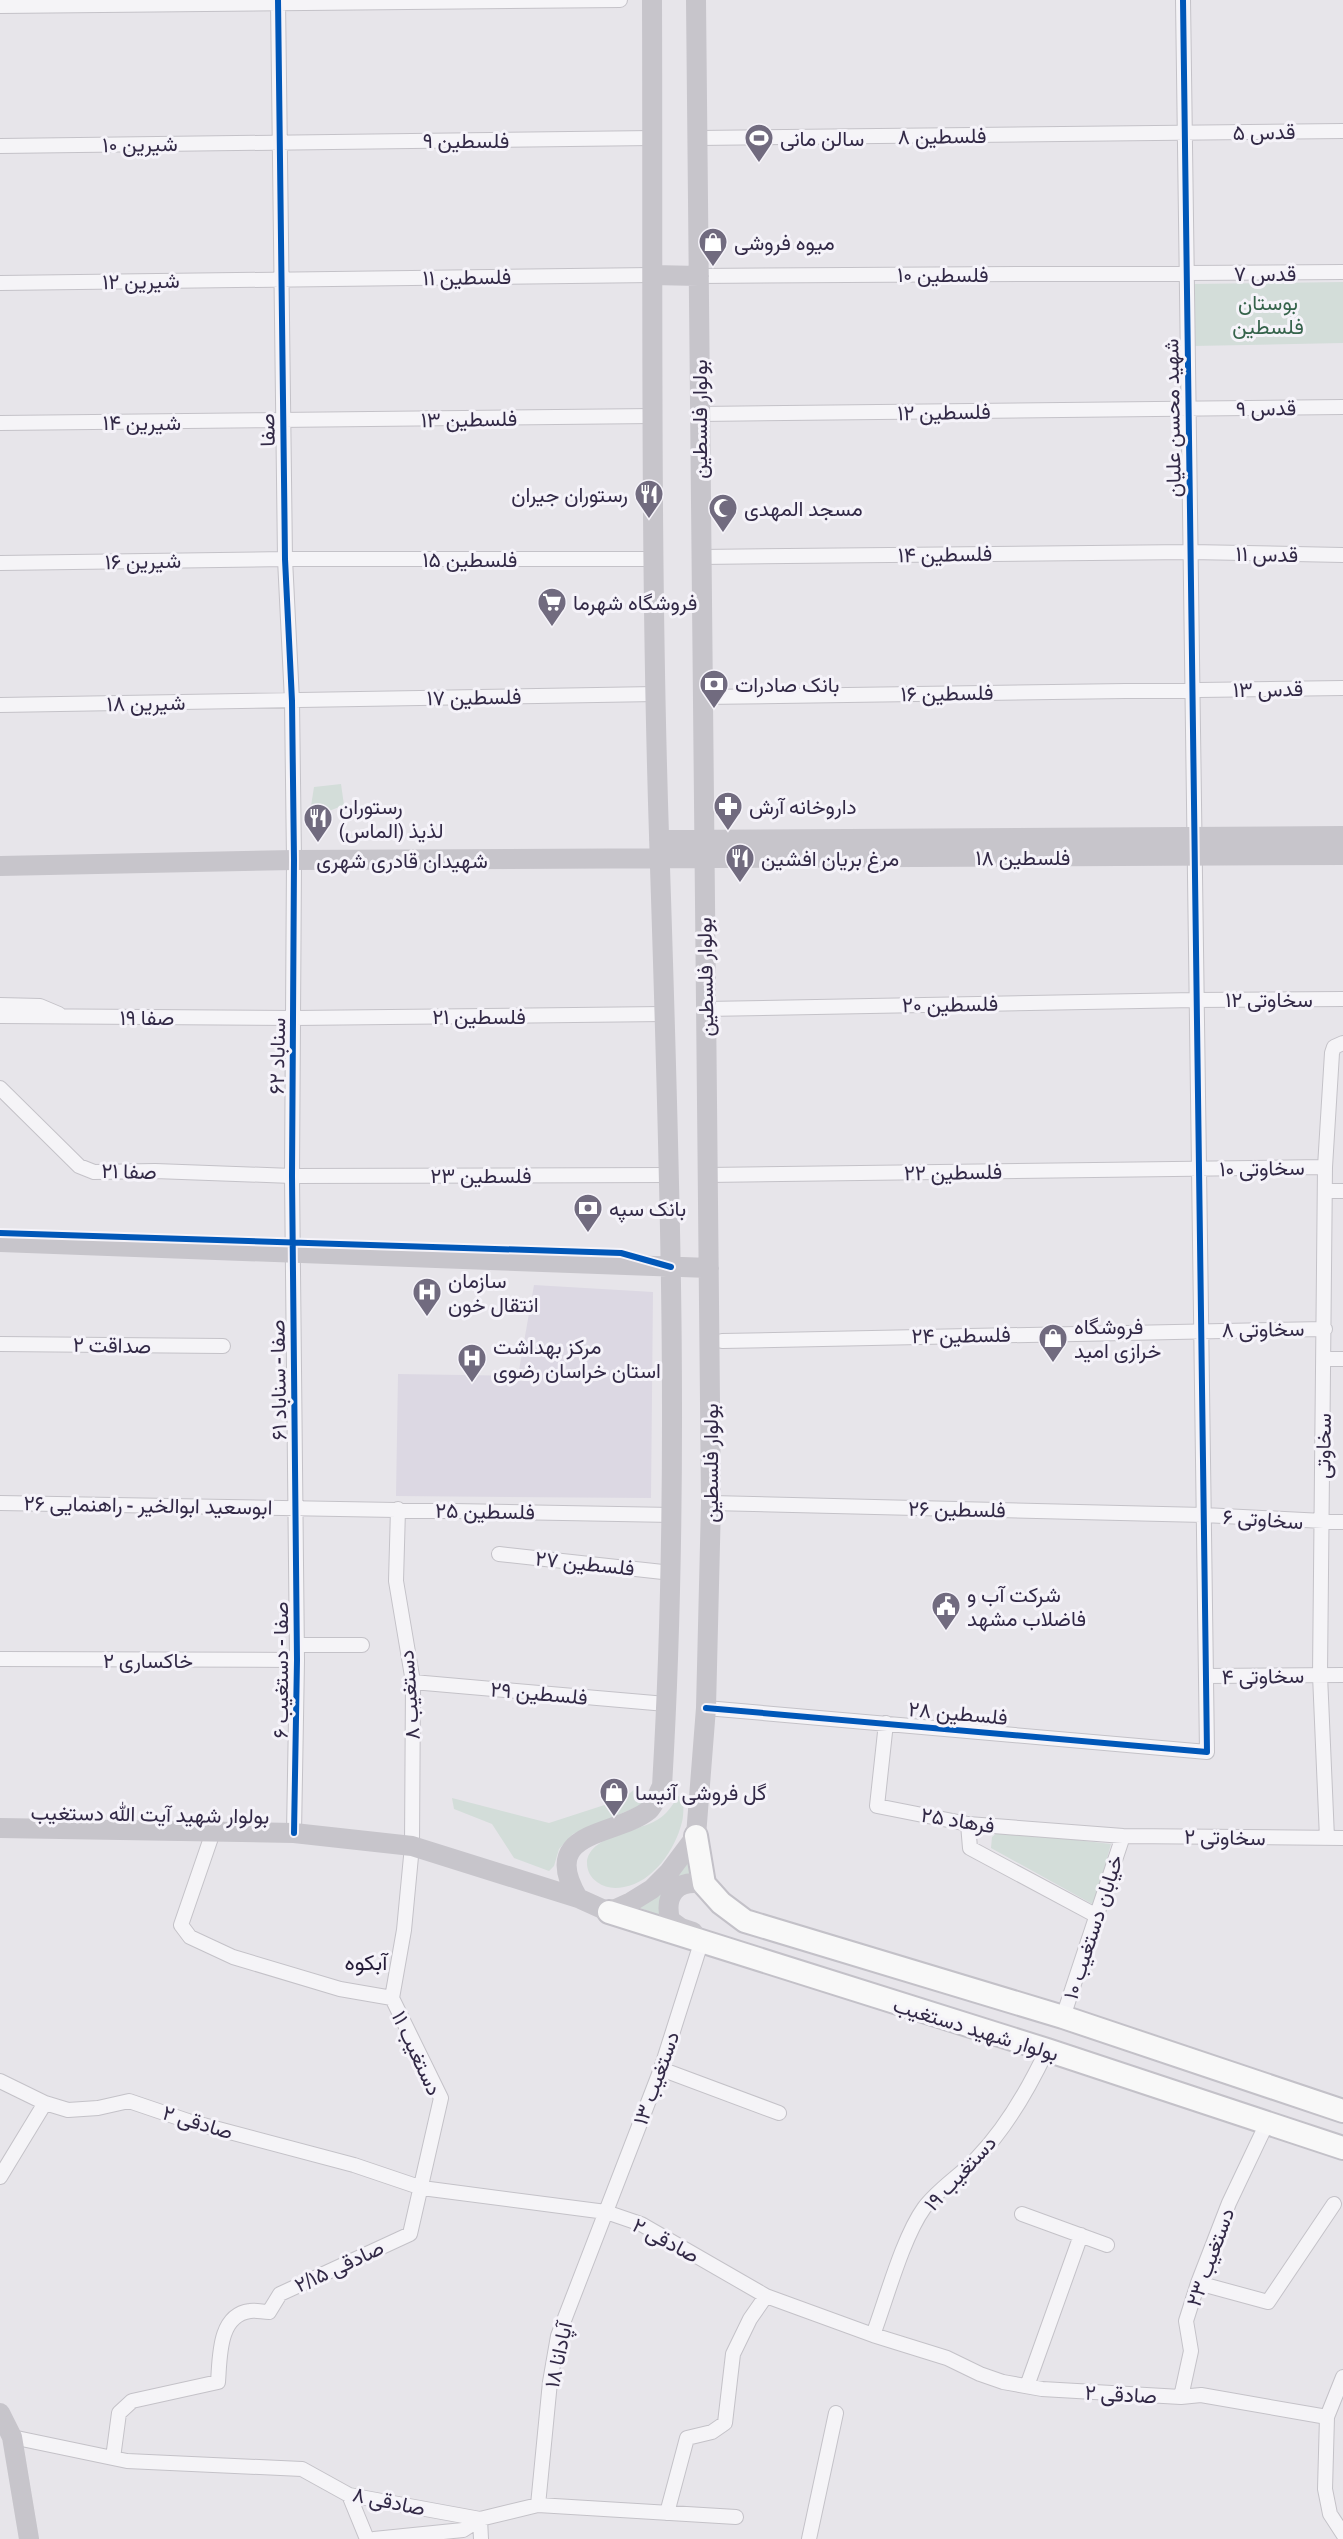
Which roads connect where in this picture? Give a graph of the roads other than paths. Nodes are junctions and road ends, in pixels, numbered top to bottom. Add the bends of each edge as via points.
1 (620, 0) edge
2 (652, 0) edge
3 (696, 0) edge
4 (1184, 0) edge
5 (278, 2) edge
6 (0, 6) edge
7 (1343, 131) edge
8 (1185, 133) junction
9 (653, 138) junction
10 (698, 138) junction
11 (280, 142) junction
12 (0, 146) edge
13 (1343, 272) edge
14 (1187, 273) junction
15 (653, 275) junction
16 (699, 276) junction
17 (282, 280) junction
18 (0, 283) edge
19 (1343, 407) edge
20 (1189, 409) junction
21 (699, 414) junction
22 (654, 416) junction
23 (284, 421) junction
24 (0, 423) edge
25 (1191, 552) junction
26 (1343, 555) edge
27 (700, 557) junction
28 (285, 559) junction
29 (655, 559) junction
30 (0, 563) edge
31 (1343, 688) edge
32 (1192, 690) junction
33 (656, 694) junction
34 (702, 697) junction
35 (292, 701) junction
36 (0, 705) edge
37 (1343, 836) edge
38 (704, 838) junction
39 (1194, 846) junction
40 (660, 849) junction
41 (1343, 855) edge
42 (704, 859) junction
43 (294, 860) junction
44 (0, 866) edge
45 (1343, 999) edge
46 (1196, 1000) junction
47 (0, 1005) edge
48 (705, 1009) junction
49 (664, 1014) junction
50 (0, 1016) edge
51 (67, 1017) junction
52 (294, 1018) junction
53 (1343, 1043) edge
54 (0, 1088) edge
55 (1325, 1167) junction
56 (1199, 1169) junction
57 (707, 1174) junction
58 (669, 1175) junction
59 (292, 1176) junction
60 (1325, 1191) junction
61 (1343, 1191) edge
62 (0, 1242) edge
63 (293, 1252) junction
64 (671, 1267) junction
65 (709, 1268) junction
66 (1325, 1329) junction
67 (1201, 1330) junction
68 (722, 1341) dead end
69 (0, 1344) edge
70 (223, 1346) dead end
71 (1325, 1359) junction
72 (1343, 1359) edge
73 (0, 1503) edge
74 (711, 1503) junction
75 (296, 1507) junction
76 (399, 1509) junction
77 (673, 1515) junction
78 (1204, 1515) junction
79 (1322, 1522) junction
80 (1343, 1522) edge
81 (499, 1554) dead end
82 (672, 1572) junction
83 (297, 1645) junction
84 (362, 1645) dead end
85 (0, 1659) edge
86 (297, 1660) junction
87 (1320, 1675) junction
88 (1343, 1675) edge
89 (1206, 1676) junction
90 (413, 1682) junction
91 (666, 1704) junction
92 (706, 1708) junction
93 (886, 1723) junction
94 (1207, 1752) joint
95 (968, 1824) junction
96 (0, 1828) edge
97 (213, 1832) junction
98 (294, 1833) junction
99 (696, 1836) junction
100 (1123, 1836) junction
101 (1327, 1838) junction
102 (1343, 1838) edge
103 (412, 1846) junction
104 (704, 1884) junction
105 (578, 1898) junction
106 (609, 1912) junction
107 (1097, 1916) junction
108 (701, 1943) junction
109 (750, 1958) junction
110 (392, 1998) junction
111 (1063, 2017) junction
112 (1047, 2050) junction
113 (661, 2069) junction
114 (0, 2081) edge
115 (45, 2103) junction
116 (1343, 2111) edge
117 (779, 2113) dead end
118 (1267, 2123) junction
119 (1343, 2148) edge
120 (0, 2175) edge
121 (422, 2188) junction
122 (1334, 2204) dead end
123 (606, 2212) junction
124 (1022, 2214) dead end
125 (1081, 2235) junction
126 (1107, 2245) dead end
127 (1198, 2283) junction
128 (766, 2296) junction
129 (873, 2335) junction
130 (1343, 2377) edge
131 (1028, 2386) junction
132 (1181, 2397) junction
133 (0, 2413) edge
134 (836, 2413) dead end
135 (1327, 2417) junction
136 (12, 2437) junction
137 (113, 2458) junction
138 (349, 2495) junction
139 (538, 2505) junction
140 (667, 2513) junction
141 (736, 2517) dead end
142 (480, 2519) junction
143 (1343, 2534) edge
144 (29, 2539) edge
145 (367, 2539) edge
146 (374, 2539) edge
147 (481, 2539) edge
148 (808, 2539) edge

1 - 5 street
2 - 9 main road, بولوار فلسطین
3 - 10 main road, بولوار فلسطین
4 - 8 street, شهید محسن علیان
5 - 6 street
5 - 11 street, صفا
7 - 8 street, قدس ۵
8 - 10 street, فلسطین ۸
8 - 14 street, شهید محسن علیان
9 - 11 street, فلسطین ۹
9 - 15 main road, بولوار فلسطین
10 - 16 main road, بولوار فلسطین
11 - 12 street, شیرین ۱۰
11 - 17 street, صفا
13 - 14 street, قدس ۷
14 - 16 street, فلسطین ۱۰
14 - 20 street, شهید محسن علیان
15 - 16 main road
15 - 17 street, فلسطین ۱۱
15 - 22 main road, بولوار فلسطین
16 - 21 main road, بولوار فلسطین
17 - 18 street, شیرین ۱۲
17 - 23 street, صفا
19 - 20 street, قدس ۹
20 - 21 street, فلسطین ۱۲
20 - 25 street, شهید محسن علیان
21 - 27 main road, بولوار فلسطین
22 - 23 street, فلسطین ۱۳
22 - 29 main road, بولوار فلسطین
23 - 24 street, شیرین ۱۴
23 - 28 street, صفا
25 - 26 street, قدس ۱۱
25 - 27 street, فلسطین ۱۴
25 - 32 street, شهید محسن علیان
27 - 34 main road, بولوار فلسطین
28 - 29 street, فلسطین ۱۵
28 - 30 street, شیرین ۱۶
28 - 35 street, صفا
29 - 33 main road, بولوار فلسطین
31 - 32 street, قدس ۱۳
32 - 34 street, فلسطین ۱۶
32 - 39 street, شهید محسن علیان
33 - 35 street, فلسطین ۱۷
33 - 40 main road, بولوار فلسطین
34 - 38 main road, بولوار فلسطین
35 - 36 street, شیرین ۱۸
35 - 43 street, صفا
37 - 39 main road, فلسطین ۱۸
38 - 39 main road, فلسطین ۱۸
38 - 40 main road, فلسطین ۱۸
38 - 42 main road, بولوار فلسطین
39 - 41 main road, فلسطین ۱۸
39 - 42 main road, فلسطین ۱۸
39 - 46 street, شهید محسن علیان
40 - 42 main road, فلسطین ۱۸
40 - 43 main road, شهیدان قادری شهری
40 - 49 main road, بولوار فلسطین
42 - 48 main road, بولوار فلسطین
43 - 44 main road, شهیدان قادری شهری
43 - 52 street, سناباد ۶۲
45 - 46 street, سخاوتی ۱۲
46 - 48 street, فلسطین ۲۰
46 - 56 street, شهید محسن علیان
47 - 51 street via 40,1005
48 - 57 main road, بولوار فلسطین
49 - 52 street, فلسطین ۲۱
49 - 58 main road, بولوار فلسطین
50 - 51 street, صفا ۱۹
51 - 52 street, صفا ۱۹
52 - 59 street, سناباد ۶۲
53 - 55 street, سخاوتی via 1334,1047 1332,1053
54 - 59 street, صفا ۲۱ via 79,1166 94,1172
55 - 56 street, سخاوتی ۱۰
55 - 60 street, سخاوتی
56 - 57 street, فلسطین ۲۲
56 - 67 street, شهید محسن علیان
57 - 65 main road, بولوار فلسطین
58 - 59 street, فلسطین ۲۳
58 - 64 main road, بولوار فلسطین
59 - 63 street, سناباد ۶۲
60 - 61 street
60 - 66 street, سخاوتی
62 - 63 main road
63 - 64 main road
63 - 75 street, صفا - سناباد ۶۱
64 - 65 main road
64 - 77 main road, بولوار فلسطین
65 - 74 main road, بولوار فلسطین
66 - 67 street, سخاوتی ۸
66 - 71 street, سخاوتی
67 - 68 street, فلسطین ۲۴
67 - 78 street, شهید محسن علیان
69 - 70 street, صداقت ۲
71 - 72 street
71 - 79 street, سخاوتی
73 - 75 street, ابوسعید ابوالخیر - راهنمایی ۲۶
74 - 78 street, فلسطین ۲۶
74 - 92 main road, بولوار فلسطین
75 - 76 street, فلسطین ۲۵
75 - 83 street, صفا - دستغیب ۶
76 - 77 street, فلسطین ۲۵
76 - 90 street, دستغیب ۸ via 396,1581
77 - 82 main road, بولوار فلسطین
78 - 79 street, سخاوتی ۶
78 - 89 street, شهید محسن علیان
79 - 80 street, سخاوتی ۶
79 - 87 street, سخاوتی
81 - 82 street, فلسطین ۲۷
82 - 91 main road, بولوار فلسطین
83 - 84 street
83 - 86 street, صفا - دستغیب ۶
85 - 86 street, خاکساری ۲
86 - 98 street, صفا - دستغیب ۶
87 - 88 street, سخاوتی ۴
87 - 89 street, سخاوتی ۴
87 - 101 street, سخاوتی
89 - 94 street, شهید محسن علیان
90 - 91 street, فلسطین ۲۹
90 - 103 street, دستغیب ۸
91 - 105 main road, بولوار فلسطین via 662,1786 650,1810 592,1834 572,1851 568,1881
92 - 93 street, فلسطین ۲۸
92 - 99 main road, بولوار فلسطین
93 - 94 street, فلسطین ۲۸
93 - 95 street, فرهاد ۲۵ via 877,1806
95 - 100 street, فرهاد ۲۵
95 - 107 street via 970,1848
96 - 97 main road, بولوار شهید آیت الله دستغیب
97 - 98 main road, بولوار شهید آیت الله دستغیب
97 - 110 street via 181,1924 190,1937 233,1957 340,1989
98 - 103 main road, بولوار شهید آیت الله دستغیب
99 - 104 main road
99 - 106 main road via 652,1889
100 - 101 street, سخاوتی ۲
100 - 107 street, خیابان دستغیب ۱۰
101 - 102 street, سخاوتی ۲
103 - 105 main road, بولوار شهید آیت الله دستغیب
103 - 110 street, دستغیب ۱۱ via 404,1930
104 - 109 main road via 681,1885 673,1891 669,1900 670,1920 681,1928 734,1945
104 - 111 main road, بولوار شهید دستغیب via 721,1903 746,1921
105 - 106 main road, بولوار شهید آیت الله دستغیب
106 - 108 main road, بولوار شهید دستغیب
107 - 111 street, خیابان دستغیب ۱۰
108 - 109 main road, بولوار شهید دستغیب
108 - 113 street, دستغیب ۱۳
109 - 112 main road, بولوار شهید دستغیب
110 - 121 street, دستغیب ۱۱ via 441,2098
111 - 116 main road, بولوار شهید دستغیب
112 - 118 main road, بولوار شهید دستغیب
112 - 129 street, دستغیب ۱۹ via 1002,2127 978,2157 924,2208 907,2241
113 - 117 street
113 - 123 street, دستغیب ۱۳
114 - 115 street, صادقی ۲
115 - 120 street
115 - 121 street, صادقی ۲ via 68,2110 129,2101
118 - 119 main road, بولوار شهید دستغیب
118 - 127 street, دستغیب ۲۳
121 - 123 street, صادقی ۲
121 - 137 street, صادقی ۲/۱۵ via 410,2234 280,2294 269,2312 249,2311 234,2318 223,2336 218,2382 132,2401 119,2413
122 - 127 street via 1268,2302
123 - 128 street, صادقی ۲ via 641,2224
123 - 139 street, آپادانا ۱۸ via 558,2336
124 - 125 street
125 - 126 street
125 - 131 street
127 - 132 street, دستغیب ۲۳ via 1186,2326 1191,2351
128 - 129 street, صادقی ۲
128 - 140 street via 733,2354 725,2423 712,2433 687,2438
129 - 131 street, صادقی ۲ via 947,2358 980,2374
130 - 135 street
131 - 132 street, صادقی ۲
132 - 135 street, صادقی ۲ via 1201,2395
133 - 136 main road
134 - 148 street
135 - 143 street via 1325,2489 1330,2514
136 - 137 street, صادقی ۸
136 - 144 main road
137 - 138 street, صادقی ۸ via 302,2469
138 - 142 street, صادقی ۸
138 - 145 street
139 - 140 street, صادقی ۸
139 - 142 street, صادقی ۸
140 - 141 street, صادقی ۸
142 - 146 street via 463,2530
142 - 147 street

